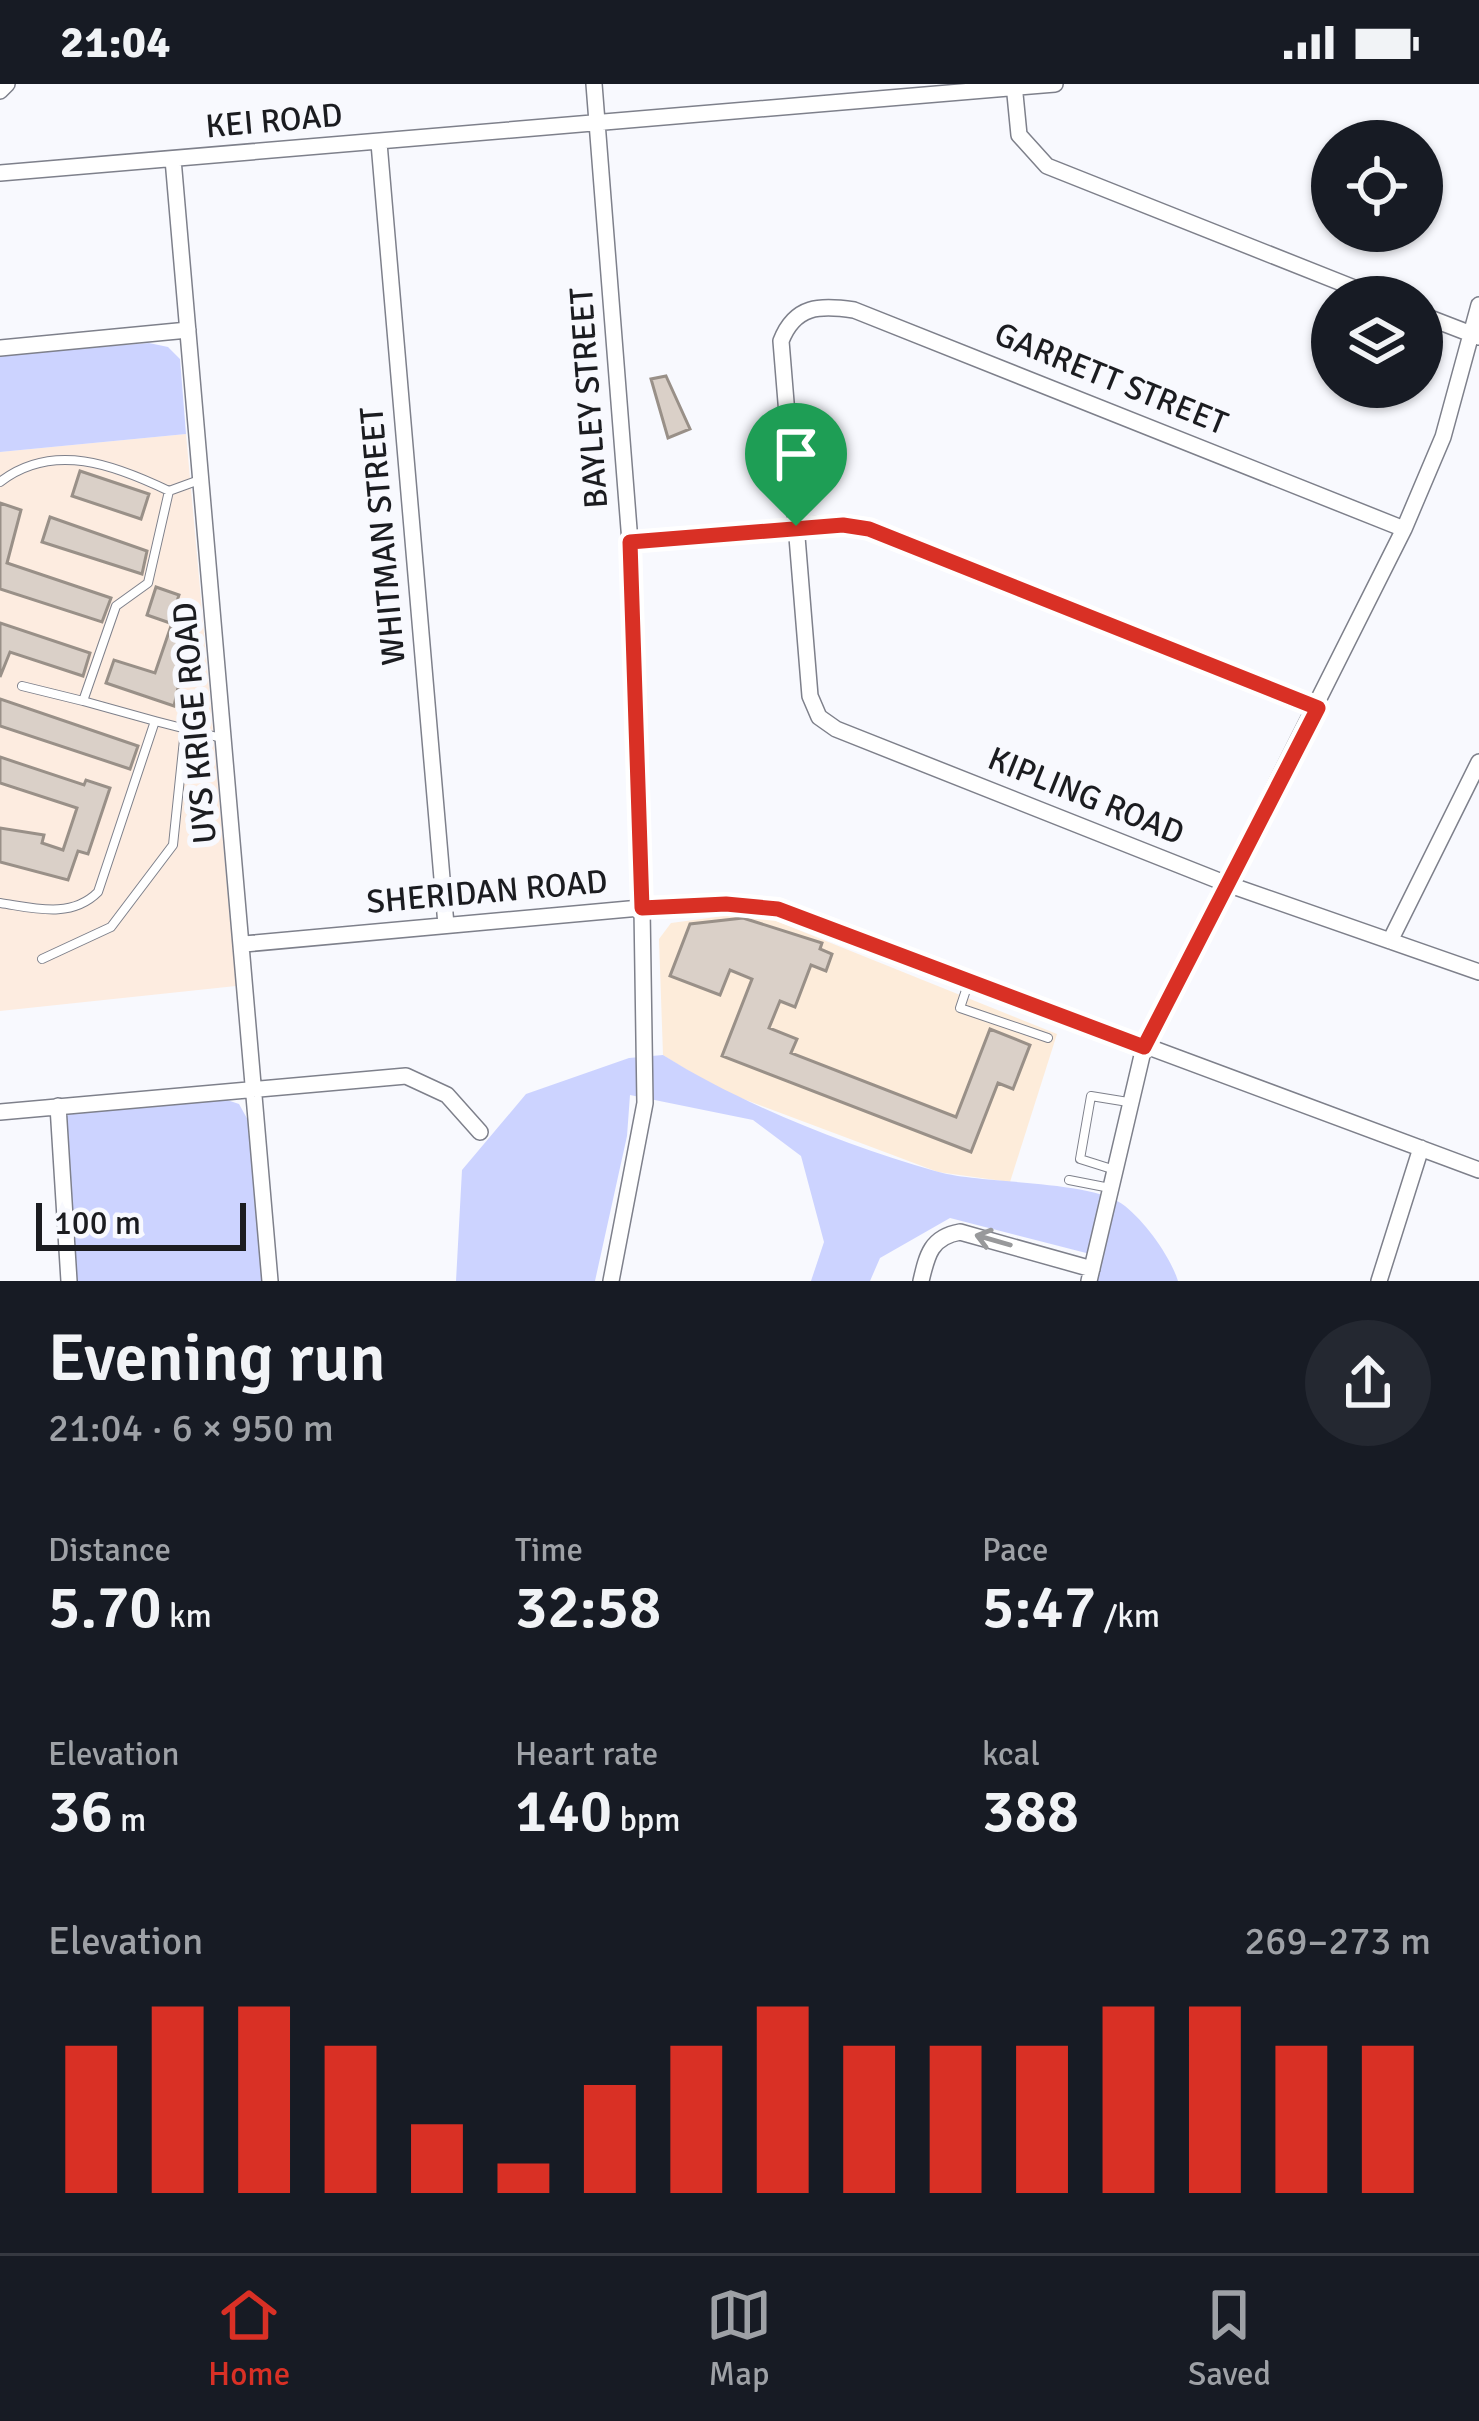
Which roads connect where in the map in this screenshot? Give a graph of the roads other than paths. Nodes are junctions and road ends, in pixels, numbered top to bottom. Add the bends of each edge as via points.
1 (7, 84) edge
2 (594, 84) edge
3 (1055, 84) edge
4 (1014, 86) edge
5 (0, 91) edge
6 (598, 124) junction
7 (379, 142) junction
8 (173, 159) junction
9 (0, 173) edge
10 (1324, 276) edge
11 (1479, 305) edge
12 (1443, 323) edge
13 (188, 330) junction
14 (1476, 336) edge
15 (0, 349) edge
16 (203, 479) junction
17 (0, 482) edge
18 (169, 491) junction
19 (796, 526) junction
20 (1404, 529) junction
21 (630, 542) junction
22 (22, 686) dead end
23 (83, 701) junction
24 (1318, 708) junction
25 (155, 722) junction
26 (185, 730) junction
27 (226, 739) junction
28 (1479, 762) edge
29 (1227, 884) junction
30 (0, 903) edge
31 (642, 908) junction
32 (446, 925) junction
33 (1390, 941) junction
34 (244, 944) junction
35 (42, 959) dead end
36 (1479, 972) edge
37 (969, 980) junction
38 (1048, 1038) dead end
39 (1144, 1047) junction
40 (254, 1092) junction
41 (1128, 1102) junction
42 (58, 1106) junction
43 (0, 1112) edge
44 (480, 1132) dead end
45 (1421, 1148) junction
46 (1115, 1170) junction
47 (1479, 1170) edge
48 (1069, 1180) dead end
49 (1112, 1188) junction
50 (1090, 1275) edge
51 (69, 1281) edge
52 (270, 1281) edge
53 (611, 1281) edge
54 (921, 1281) edge
55 (1379, 1281) edge

1 - 5 street
2 - 6 street, BAYLEY STREET
3 - 4 street, KEI ROAD
4 - 6 street, KEI ROAD
4 - 10 street via 1019,135 1047,166
6 - 7 street, KEI ROAD
6 - 21 street, BAYLEY STREET
7 - 8 street, KEI ROAD
7 - 32 street, WHITMAN STREET
8 - 9 street, KEI ROAD
8 - 13 street, UYS KRIGE ROAD
11 - 14 street
12 - 14 street
13 - 15 street
13 - 16 street, UYS KRIGE ROAD
14 - 20 street
16 - 18 lane
16 - 27 street, UYS KRIGE ROAD
17 - 18 lane via 47,459 74,458
18 - 23 lane via 148,583 116,606
19 - 20 street, GARRETT STREET via 780,351 793,318 813,307 854,310
19 - 21 street
19 - 24 street via 869,529
19 - 29 street, KIPLING ROAD via 814,710 836,729
20 - 24 street
21 - 31 street, BAYLEY STREET
22 - 23 lane
23 - 25 lane
24 - 29 street
25 - 26 lane
25 - 30 lane via 98,892 58,911
26 - 27 lane
26 - 35 lane via 173,845 111,927
27 - 34 street, UYS KRIGE ROAD
28 - 33 street
29 - 33 street, KIPLING ROAD
29 - 39 street
31 - 32 street, SHERIDAN ROAD
31 - 37 street, SHERIDAN ROAD via 778,909
31 - 53 street, BAYLEY STREET via 645,1103
32 - 34 street, SHERIDAN ROAD
33 - 36 street, KIPLING ROAD
34 - 40 street, UYS KRIGE ROAD
37 - 38 lane via 960,1009
37 - 39 street, SHERIDAN ROAD
39 - 41 street
39 - 45 street, SHERIDAN ROAD
40 - 42 street
40 - 44 street via 419,1078 462,1108
40 - 52 street, UYS KRIGE ROAD
41 - 46 street
41 - 46 lane via 1090,1097 1078,1149 1082,1160
42 - 43 street
42 - 51 street
45 - 47 street, SHERIDAN ROAD
45 - 55 street
46 - 49 street
48 - 49 lane
49 - 50 street
50 -> 54 street via 960,1232 929,1250

